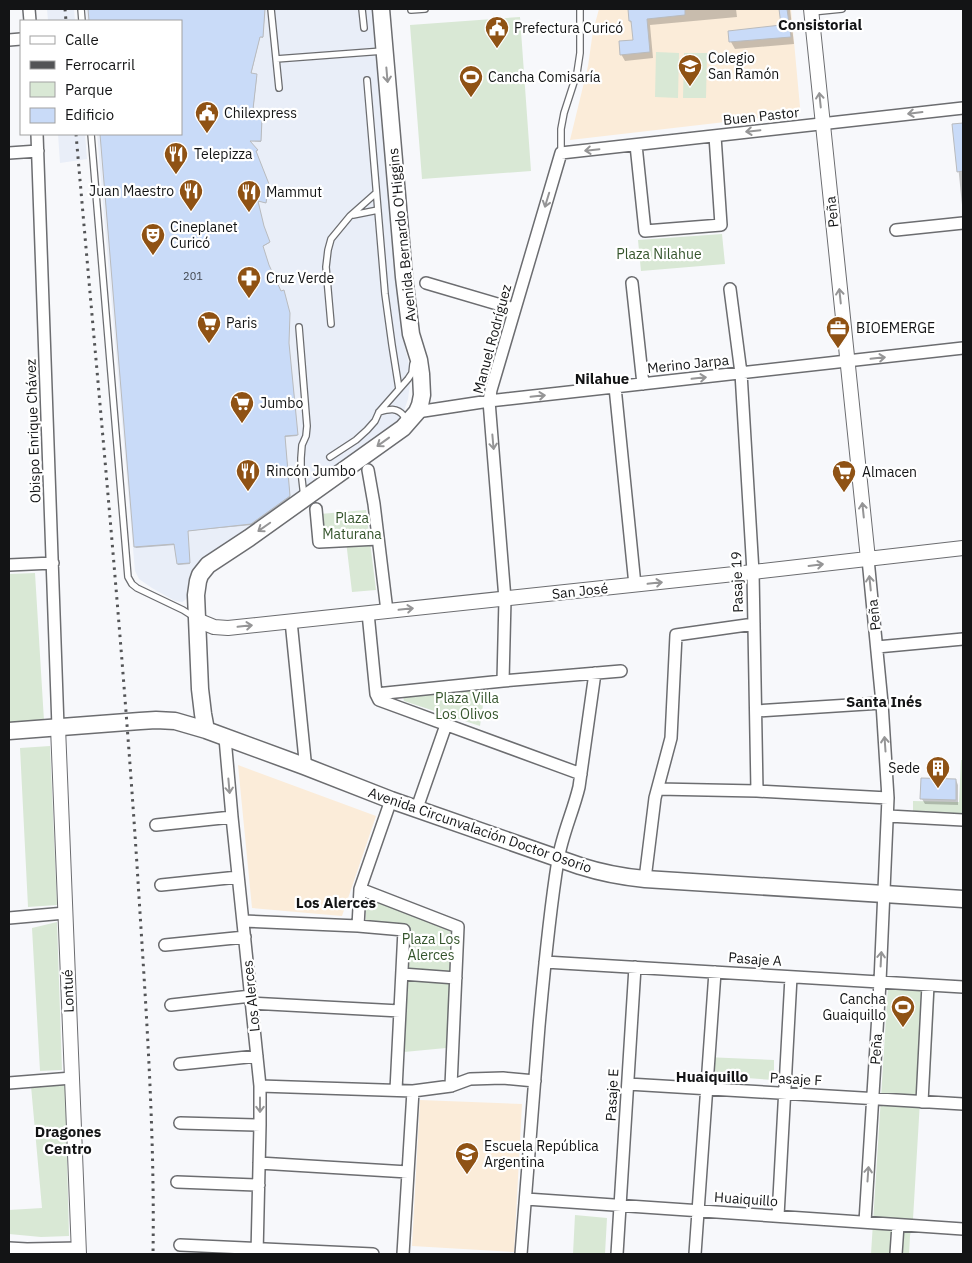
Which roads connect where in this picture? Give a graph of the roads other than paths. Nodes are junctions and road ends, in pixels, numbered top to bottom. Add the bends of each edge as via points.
1 (271, 9) edge
2 (362, 9) edge
3 (381, 9) edge
4 (425, 9) edge
5 (580, 9) edge
6 (842, 9) edge
7 (411, 10) edge
8 (811, 11) edge
9 (364, 28) dead end
10 (385, 51) junction
11 (276, 59) junction
12 (367, 80) dead end
13 (279, 88) dead end
14 (963, 108) edge
15 (823, 124) junction
16 (37, 135) edge
17 (91, 135) edge
18 (715, 136) junction
19 (636, 145) junction
20 (38, 151) junction
21 (562, 153) junction
22 (9, 154) edge
23 (376, 193) junction
24 (378, 210) junction
25 (350, 216) junction
26 (963, 223) edge
27 (896, 230) dead end
28 (632, 283) dead end
29 (426, 284) dead end
30 (730, 288) dead end
31 (514, 310) junction
32 (331, 324) dead end
33 (298, 327) dead end
34 (412, 334) junction
35 (963, 348) edge
36 (847, 361) junction
37 (741, 373) junction
38 (643, 384) junction
39 (615, 387) junction
40 (399, 389) junction
41 (489, 401) junction
42 (380, 412) junction
43 (416, 412) junction
44 (403, 428) junction
45 (330, 457) dead end
46 (368, 470) dead end
47 (310, 504) junction
48 (378, 539) junction
49 (963, 548) edge
50 (868, 559) junction
51 (53, 563) junction
52 (9, 565) edge
53 (753, 572) junction
54 (635, 585) junction
55 (505, 599) junction
56 (387, 611) junction
57 (368, 613) junction
58 (198, 620) junction
59 (291, 621) junction
60 (754, 624) junction
61 (963, 638) edge
62 (877, 648) junction
63 (621, 671) dead end
64 (595, 673) junction
65 (503, 680) junction
66 (200, 689) junction
67 (376, 694) junction
68 (882, 703) junction
69 (756, 711) junction
70 (175, 721) junction
71 (446, 725) junction
72 (58, 727) junction
73 (206, 730) junction
74 (9, 731) edge
75 (225, 738) junction
76 (304, 766) junction
77 (581, 774) junction
78 (658, 789) junction
79 (758, 791) junction
80 (888, 798) junction
81 (391, 800) junction
82 (417, 808) junction
83 (888, 816) junction
84 (232, 817) junction
85 (963, 820) edge
86 (156, 825) dead end
87 (558, 858) junction
88 (238, 878) junction
89 (646, 879) junction
90 (161, 885) dead end
91 (360, 890) junction
92 (885, 894) junction
93 (963, 899) edge
94 (65, 913) junction
95 (9, 918) edge
96 (243, 921) junction
97 (358, 926) junction
98 (245, 937) junction
99 (165, 945) dead end
100 (545, 962) junction
101 (635, 967) junction
102 (715, 972) junction
103 (402, 974) junction
104 (791, 977) junction
105 (456, 978) junction
106 (880, 982) junction
107 (928, 985) junction
108 (963, 986) edge
109 (251, 999) junction
110 (171, 1005) dead end
111 (400, 1011) junction
112 (257, 1056) junction
113 (180, 1064) dead end
114 (72, 1078) junction
115 (535, 1081) junction
116 (9, 1083) edge
117 (628, 1084) junction
118 (260, 1086) junction
119 (451, 1086) junction
120 (396, 1090) junction
121 (706, 1090) junction
122 (413, 1091) junction
123 (785, 1093) junction
124 (873, 1099) junction
125 (922, 1102) junction
126 (963, 1104) edge
127 (180, 1123) dead end
128 (260, 1125) junction
129 (259, 1163) junction
130 (408, 1172) junction
131 (177, 1182) dead end
132 (259, 1185) junction
133 (526, 1199) junction
134 (620, 1206) junction
135 (698, 1211) junction
136 (778, 1216) junction
137 (865, 1222) junction
138 (898, 1225) junction
139 (963, 1229) edge
140 (180, 1246) dead end
141 (9, 1248) edge
142 (79, 1251) edge
143 (257, 1252) edge
144 (373, 1254) edge
145 (403, 1254) edge
146 (522, 1254) edge
147 (618, 1254) edge
148 (695, 1254) edge
149 (896, 1254) edge

1 - 11 lane
2 - 9 lane
3 - 10 main road, Avenida Bernardo O'Higgins
4 - 7 lane
5 - 21 lane via 580,53 561,129
6 - 8 lane
15 -> 8 street, Peña
10 - 11 lane
10 -> 34 main road, Avenida Bernardo O'Higgins via 404,277
11 - 13 lane
12 - 23 lane
14 -> 15 street, Buen Pastor
15 -> 18 street, Buen Pastor
36 -> 15 street, Peña
16 - 20 street, Obispo Enrique Chávez
17 - 58 lane via 128,578 137,588
18 - 19 street, Buen Pastor
18 - 19 street via 721,225 645,231
19 -> 21 street, Buen Pastor
20 - 22 street
20 - 51 street, Obispo Enrique Chávez
21 -> 31 street, Manuel Rodríguez
23 - 24 lane
23 - 25 lane
24 - 25 lane
24 - 40 lane via 386,303
25 - 32 lane via 331,239 328,250 326,267
26 - 27 street
28 - 38 street
29 - 31 street
30 - 37 street, Pasaje 19
31 - 41 street, Manuel Rodríguez
33 - 47 lane via 307,426 300,458
34 - 40 lane via 412,373
34 - 43 main road, Avenida Bernardo O'Higgins via 421,374 422,395
36 -> 35 street, Merino Jarpa
36 - 37 street, Merino Jarpa
50 -> 36 street, Peña
38 -> 37 street, Merino Jarpa
37 - 53 street, Pasaje 19
38 - 39 street, Merino Jarpa
41 -> 39 street, Merino Jarpa
39 - 54 street
40 - 42 lane
41 - 43 street, Merino Jarpa
41 -> 55 street, Manuel Rodríguez
42 - 44 lane via 392,409 401,412
42 - 45 lane via 356,440
43 - 44 main road, Avenida Bernardo O'Higgins
44 -> 47 main road, Avenida Bernardo O'Higgins
46 - 48 street
47 - 48 street via 319,542
47 -> 58 main road, Avenida Bernardo O'Higgins via 208,565 196,586
48 - 56 street
49 - 50 street, San José
53 -> 50 street, San José
62 -> 50 street, Peña
51 - 52 street
51 - 72 street, Obispo Enrique Chávez
54 -> 53 street, San José
53 - 60 street, Pasaje 19
54 - 55 street, San José
56 -> 55 street, San José
55 - 65 street, Manuel Rodríguez
56 - 57 street, San José
57 - 59 street, San José
57 - 67 street
58 -> 59 street, San José via 214,627 228,628
58 - 66 main road
59 - 76 street
60 - 69 street, Pasaje 19
60 - 78 street via 676,635 672,732
61 - 62 street
62 - 68 street, Peña
63 - 64 street
64 - 65 street
64 - 77 street
65 - 67 street
66 - 70 main road via 192,712
66 - 73 main road
67 - 71 street via 378,700
68 - 69 street
80 -> 68 street, Peña
69 - 79 street, Pasaje 19
70 - 72 main road, Avenida Circunvalación Doctor Osorio
70 - 73 main road, Avenida Circunvalación Doctor Osorio
71 - 77 street
71 - 82 street
72 - 74 main road, Avenida Circunvalación Doctor Osorio
72 - 94 street, Lontué
73 - 75 main road, Avenida Circunvalación Doctor Osorio
75 - 76 main road, Avenida Circunvalación Doctor Osorio
75 -> 84 street, Los Alerces
76 - 81 main road, Avenida Circunvalación Doctor Osorio
77 - 87 street
78 - 79 street
78 - 89 street
79 - 80 street
80 - 83 street, Peña
81 - 82 main road, Avenida Circunvalación Doctor Osorio
81 - 91 street
82 - 87 main road, Avenida Circunvalación Doctor Osorio
83 - 85 street
83 - 92 street, Peña
84 - 86 street
84 - 88 street, Los Alerces
87 - 89 main road, Avenida Circunvalación Doctor Osorio via 608,874
87 - 100 street
88 - 90 street
88 - 96 street, Los Alerces
89 - 92 main road, Avenida Circunvalación Doctor Osorio
91 - 97 street
91 - 105 street via 458,927
92 - 93 main road, Avenida Circunvalación Doctor Osorio
106 -> 92 street, Peña
94 - 95 street
94 - 114 street, Lontué
96 - 97 street
96 - 98 street, Los Alerces
97 - 103 street via 404,930
98 - 99 street
98 - 109 street, Los Alerces
100 - 101 street, Pasaje A
100 - 115 street
101 - 102 street, Pasaje A
101 - 117 street, Pasaje E
102 - 104 street, Pasaje A
102 - 121 street
103 - 105 street
103 - 111 street
104 - 106 street, Pasaje A
104 - 123 street
105 - 119 street
106 - 107 street, Pasaje A
106 - 124 street, Peña
107 - 108 street, Pasaje A
107 - 125 street
109 - 110 street
109 - 111 street
109 - 112 street, Los Alerces
111 - 120 street
112 - 113 street
112 - 118 street, Los Alerces
114 - 116 street
114 - 142 street, Lontué
115 - 119 street via 470,1079
115 - 133 street
117 - 121 street, Pasaje F
117 - 134 street, Pasaje E
118 - 120 street
118 -> 128 street, Los Alerces
119 - 122 street
120 - 122 street
121 - 123 street, Pasaje F
121 - 135 street
122 - 130 street
123 - 124 street, Pasaje F
123 - 136 street
124 - 125 street, Pasaje F
137 -> 124 street, Peña
125 - 126 street, Pasaje F
127 - 128 street
128 - 129 street, Los Alerces
129 - 130 street
129 - 132 street, Los Alerces
130 - 145 street
131 - 132 street
132 - 143 street, Los Alerces
133 - 134 street, Huaiquillo
133 - 146 street
134 - 135 street, Huaiquillo
134 - 147 street, Pasaje E
135 - 136 street, Huaiquillo
135 - 148 street
136 - 137 street, Huaiquillo
137 - 138 street, Huaiquillo
138 - 139 street, Huaiquillo
138 - 149 street
140 - 143 street
141 - 142 street
143 - 144 street

